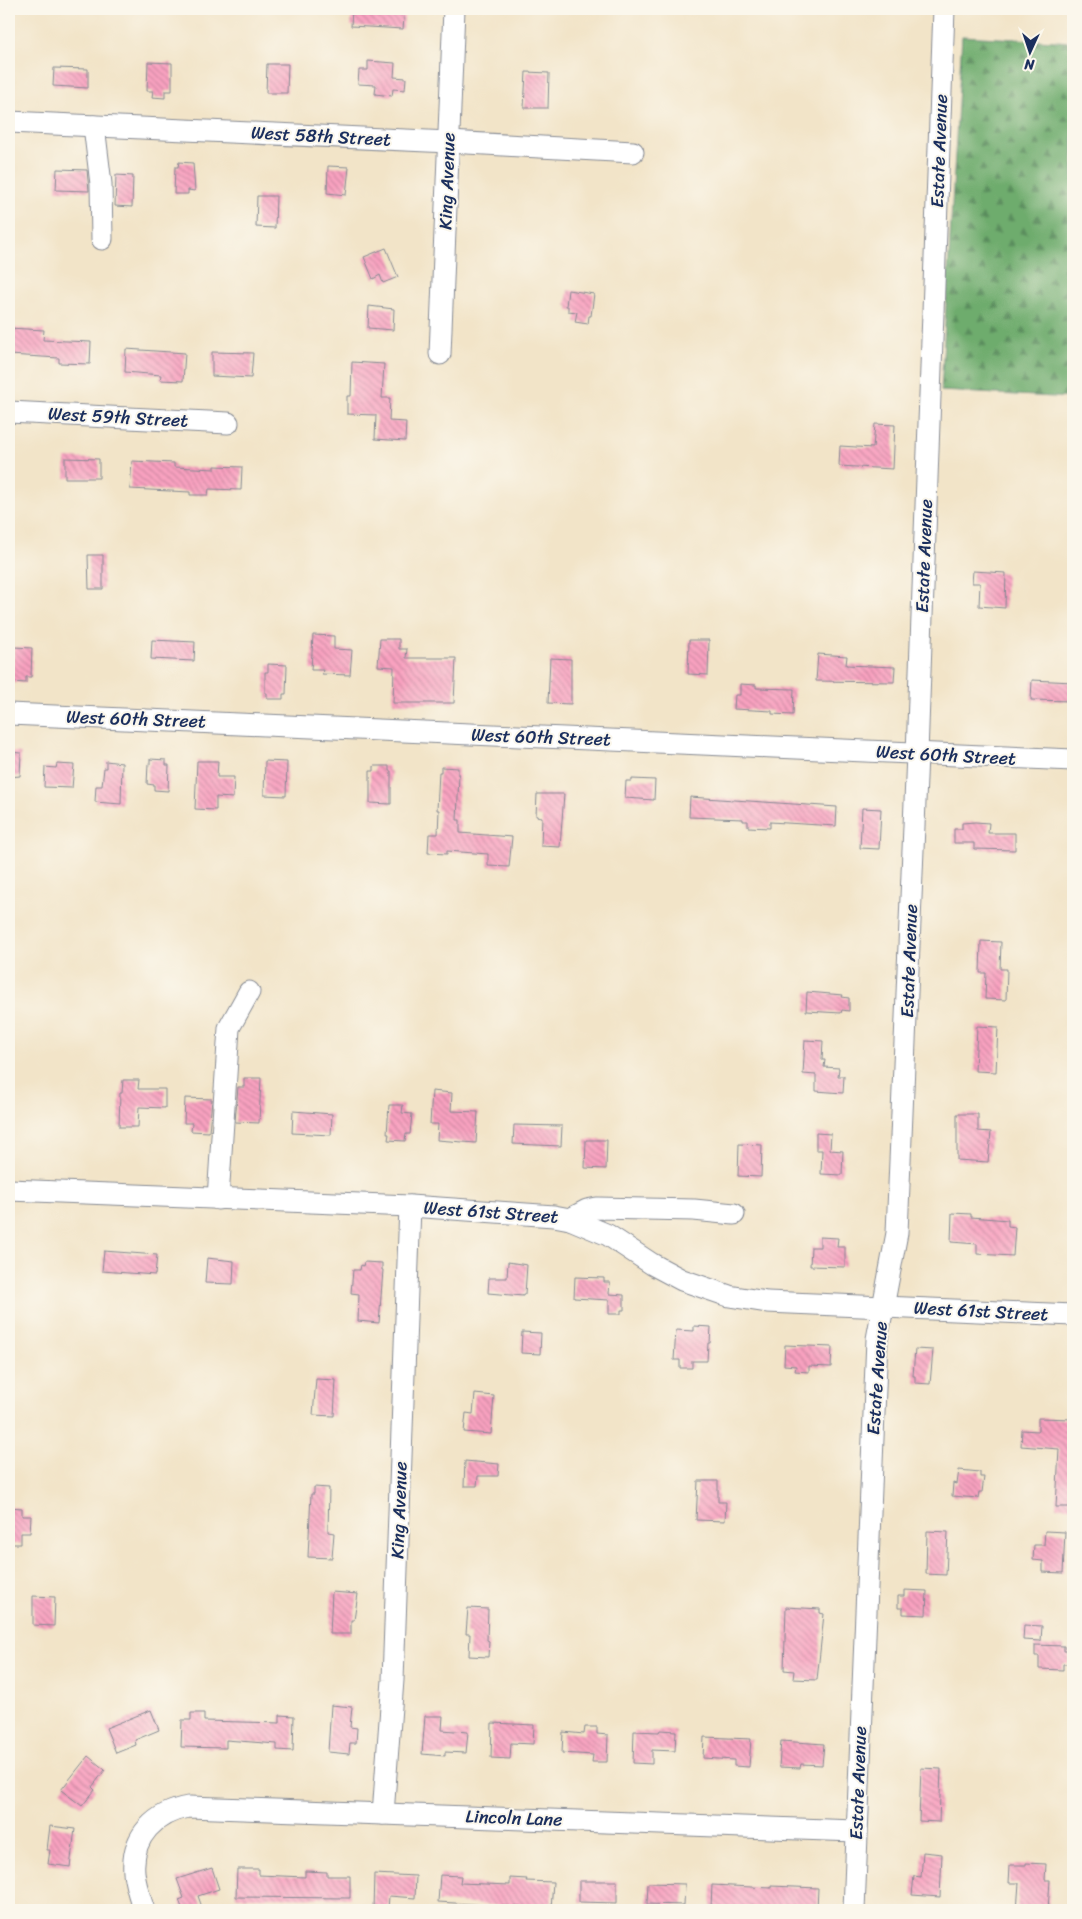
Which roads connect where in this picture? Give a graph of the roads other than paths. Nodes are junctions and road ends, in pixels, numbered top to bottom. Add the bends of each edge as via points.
1 (454, 9) edge
2 (944, 9) edge
3 (9, 122) edge
4 (94, 126) junction
5 (449, 142) junction
6 (633, 152) dead end
7 (102, 239) dead end
8 (440, 354) dead end
9 (9, 412) edge
10 (228, 423) dead end
11 (9, 714) edge
12 (917, 754) junction
13 (1073, 760) edge
14 (249, 992) dead end
15 (9, 1190) edge
16 (218, 1198) junction
17 (410, 1206) junction
18 (734, 1214) dead end
19 (570, 1218) junction
20 (883, 1306) junction
21 (1073, 1315) edge
22 (383, 1814) junction
23 (856, 1831) junction
24 (144, 1910) edge
25 (854, 1910) edge

1 - 5 street, King Avenue
2 - 12 street, Estate Avenue
3 - 4 street, West 58th Street
4 - 5 street, West 58th Street
4 - 7 street via 101,184
5 - 6 street, West 58th Street
5 - 8 street, King Avenue
9 - 10 street, West 59th Street
11 - 12 street, West 60th Street
12 - 13 street, West 60th Street
12 - 20 street, Estate Avenue via 897,1233
14 - 16 street via 229,1028
15 - 16 street, West 61st Street
16 - 17 street, West 61st Street
17 - 19 street, West 61st Street
17 - 22 street, King Avenue via 393,1680
18 - 19 street via 597,1208
19 - 20 street, West 61st Street via 618,1240 669,1274 716,1293 767,1302
20 - 21 street, West 61st Street
20 - 23 street, Estate Avenue via 877,1339
22 - 23 street, Lincoln Lane
22 - 24 street, Lincoln Lane via 189,1807 172,1811 148,1828 136,1852 134,1873
23 - 25 street, Estate Avenue

